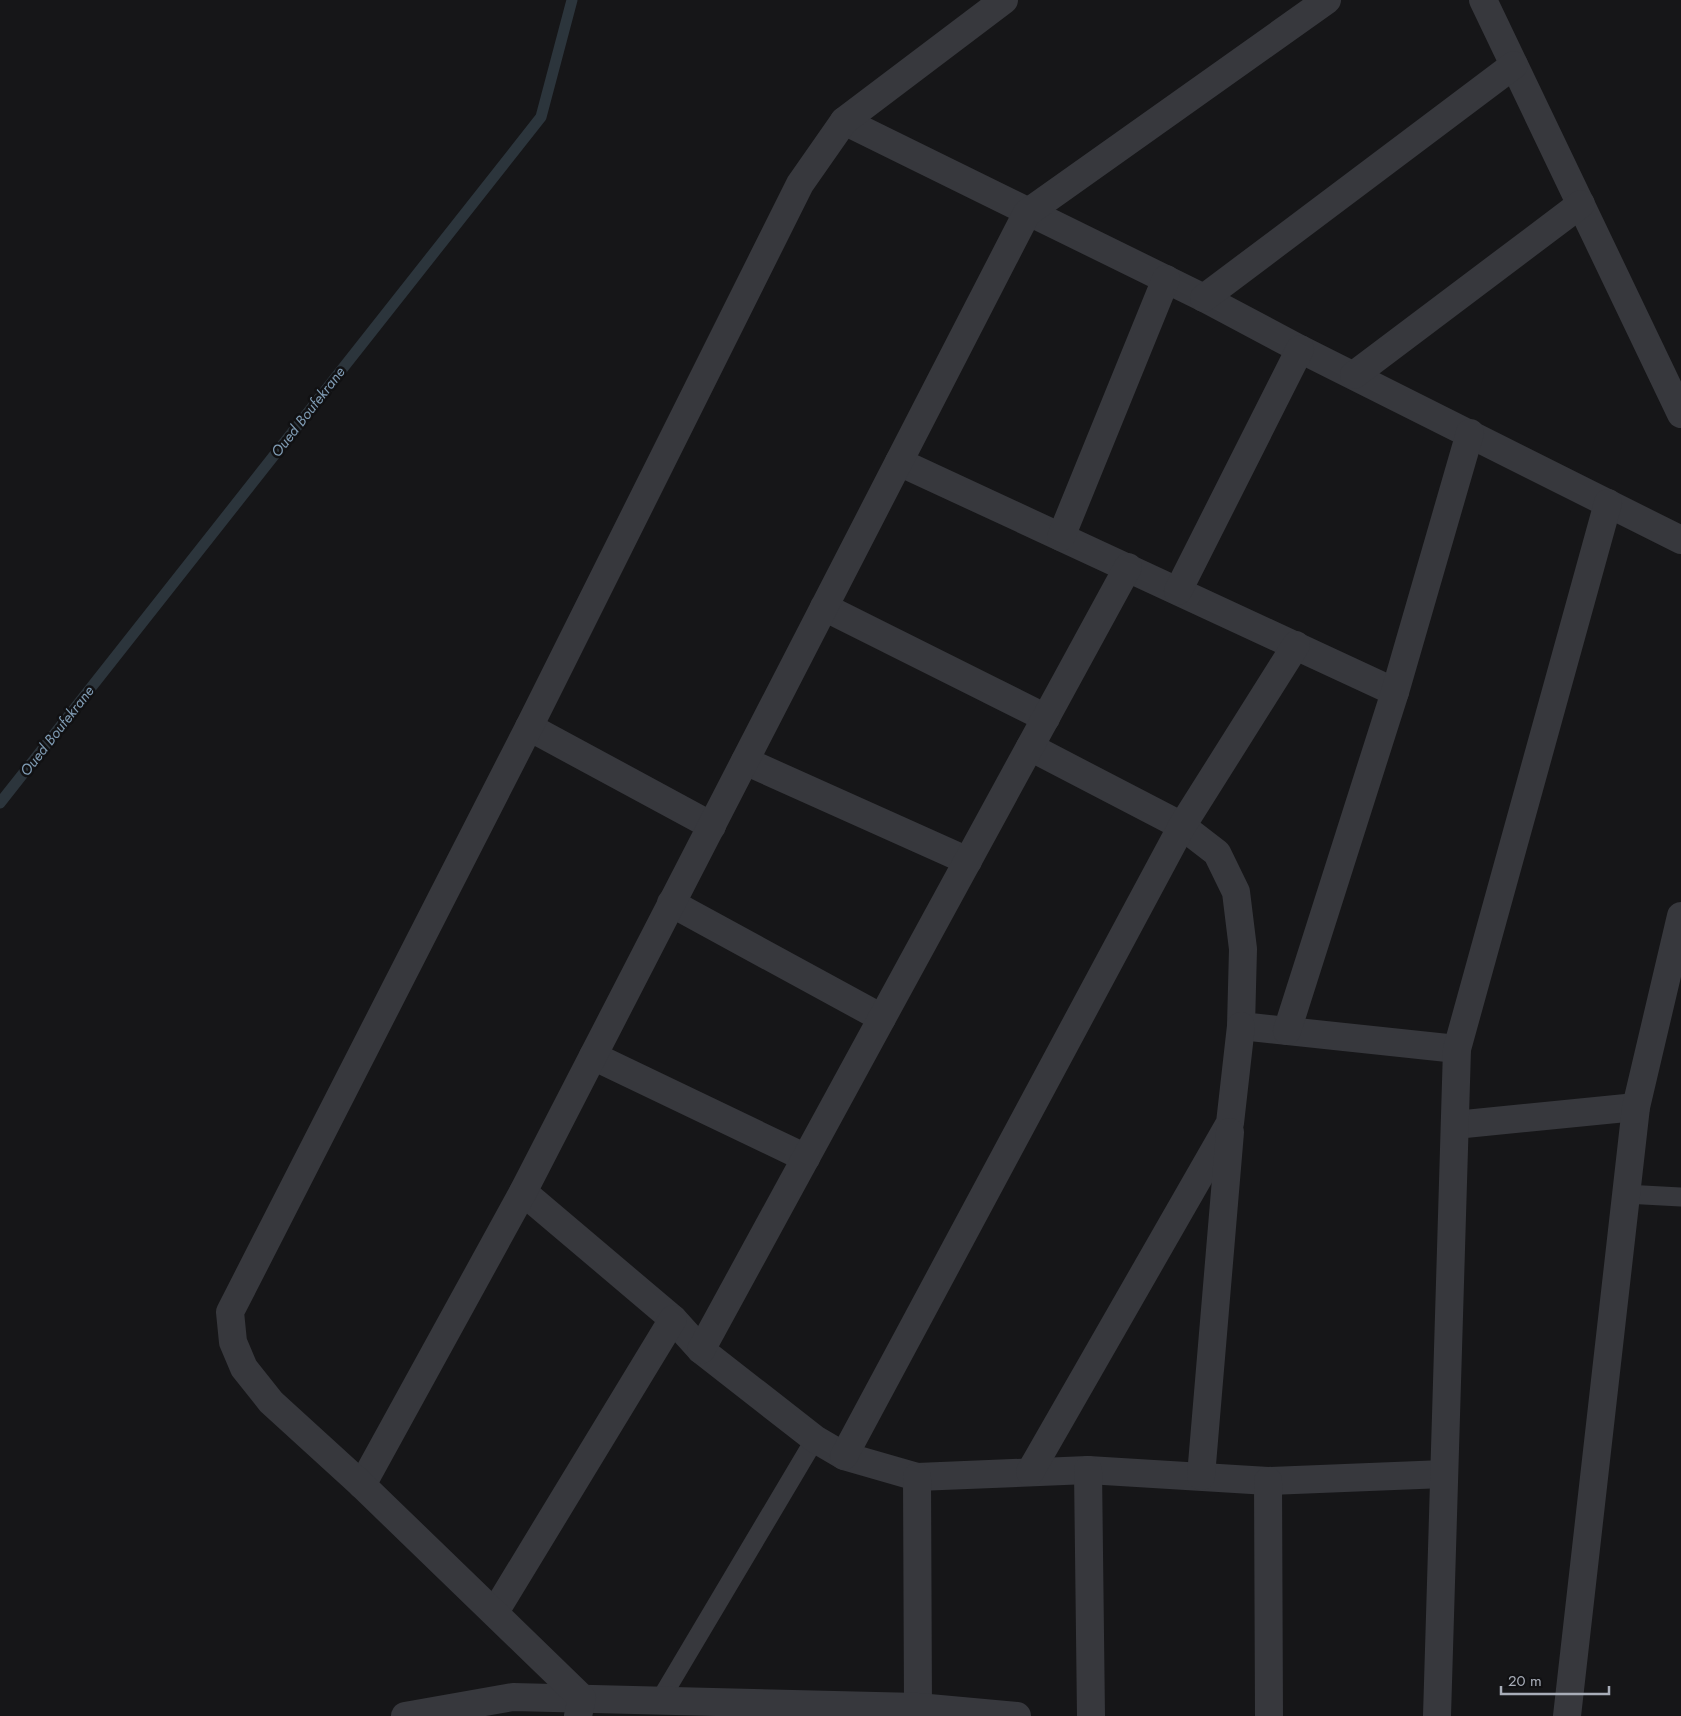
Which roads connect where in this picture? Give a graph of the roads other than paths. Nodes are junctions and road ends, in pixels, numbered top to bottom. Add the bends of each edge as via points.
1 (1004, 0) edge
2 (1327, 0) edge
3 (1483, 0) edge
4 (1514, 64) junction
5 (844, 121) junction
6 (1581, 204) junction
7 (1028, 213) junction
8 (1166, 279) junction
9 (1204, 298) junction
10 (1300, 349) junction
11 (1354, 375) junction
12 (1681, 414) edge
13 (1470, 433) junction
14 (899, 462) junction
15 (1608, 503) junction
16 (1061, 537) junction
17 (1681, 540) edge
18 (1128, 567) junction
19 (1178, 591) junction
20 (824, 607) junction
21 (1296, 646) junction
22 (1395, 692) junction
23 (1046, 718) junction
24 (529, 727) junction
25 (1030, 747) junction
26 (745, 761) junction
27 (712, 826) junction
28 (1182, 826) junction
29 (968, 860) junction
30 (671, 903) junction
31 (1681, 916) edge
32 (882, 1018) junction
33 (1241, 1026) junction
34 (1288, 1031) junction
35 (1458, 1048) junction
36 (593, 1056) junction
37 (1636, 1107) junction
38 (1230, 1122) junction
39 (1455, 1126) junction
40 (806, 1158) junction
41 (523, 1192) junction
42 (1625, 1194) junction
43 (1681, 1197) edge
44 (673, 1319) junction
45 (701, 1350) junction
46 (815, 1439) junction
47 (844, 1456) junction
48 (1088, 1470) junction
49 (1030, 1472) junction
50 (1444, 1474) junction
51 (1201, 1476) junction
52 (917, 1477) junction
53 (1268, 1481) junction
54 (362, 1485) junction
55 (495, 1612) junction
56 (660, 1700) junction
57 (580, 1707) edge
58 (918, 1708) junction
59 (729, 1709) edge
60 (408, 1716) edge
61 (1017, 1716) edge
62 (1091, 1716) edge
63 (1269, 1716) edge
64 (1437, 1716) edge
65 (1567, 1716) edge

1 - 5 street
2 - 7 street
3 - 4 street
4 - 6 street
4 - 9 street
5 - 7 street
5 - 24 street via 800,184
6 - 11 street
6 - 12 street
7 - 8 street
7 - 14 street
8 - 9 street
8 - 16 street
9 - 10 street
10 - 11 street
10 - 19 street
11 - 13 street
13 - 15 street
13 - 22 street
14 - 16 street
14 - 20 street
15 - 17 street
15 - 35 street
16 - 18 street
18 - 19 street
18 - 23 street
19 - 21 street
20 - 23 street
20 - 26 street
21 - 22 street
21 - 28 street
22 - 34 street
23 - 25 street
24 - 27 street
24 - 54 street via 230,1312 233,1342 244,1368 271,1402
25 - 28 street
25 - 29 street
26 - 27 street
26 - 29 street
27 - 30 street
28 - 33 street via 1216,853 1236,892 1243,949
28 - 47 street
29 - 32 street
30 - 32 street
30 - 36 street
31 - 37 street
32 - 40 street
33 - 34 street
33 - 38 street
34 - 35 street
35 - 39 street
36 - 40 street
36 - 41 street
37 - 39 street
37 - 42 street
38 - 49 street
38 - 51 street
39 - 50 street
40 - 45 street
41 - 44 street
41 - 54 street
42 - 43 lane
42 - 65 street
44 - 45 street
44 - 55 street
45 - 46 street
46 - 47 street
46 - 56 lane
47 - 52 street
48 - 49 street
48 - 51 street
48 - 62 street
49 - 52 street
50 - 53 street
50 - 64 street
51 - 53 street
52 - 58 street
53 - 63 street
54 - 55 street
55 - 57 street
56 - 57 street
56 - 59 street
57 - 60 street via 513,1697
58 - 59 street
58 - 61 street

